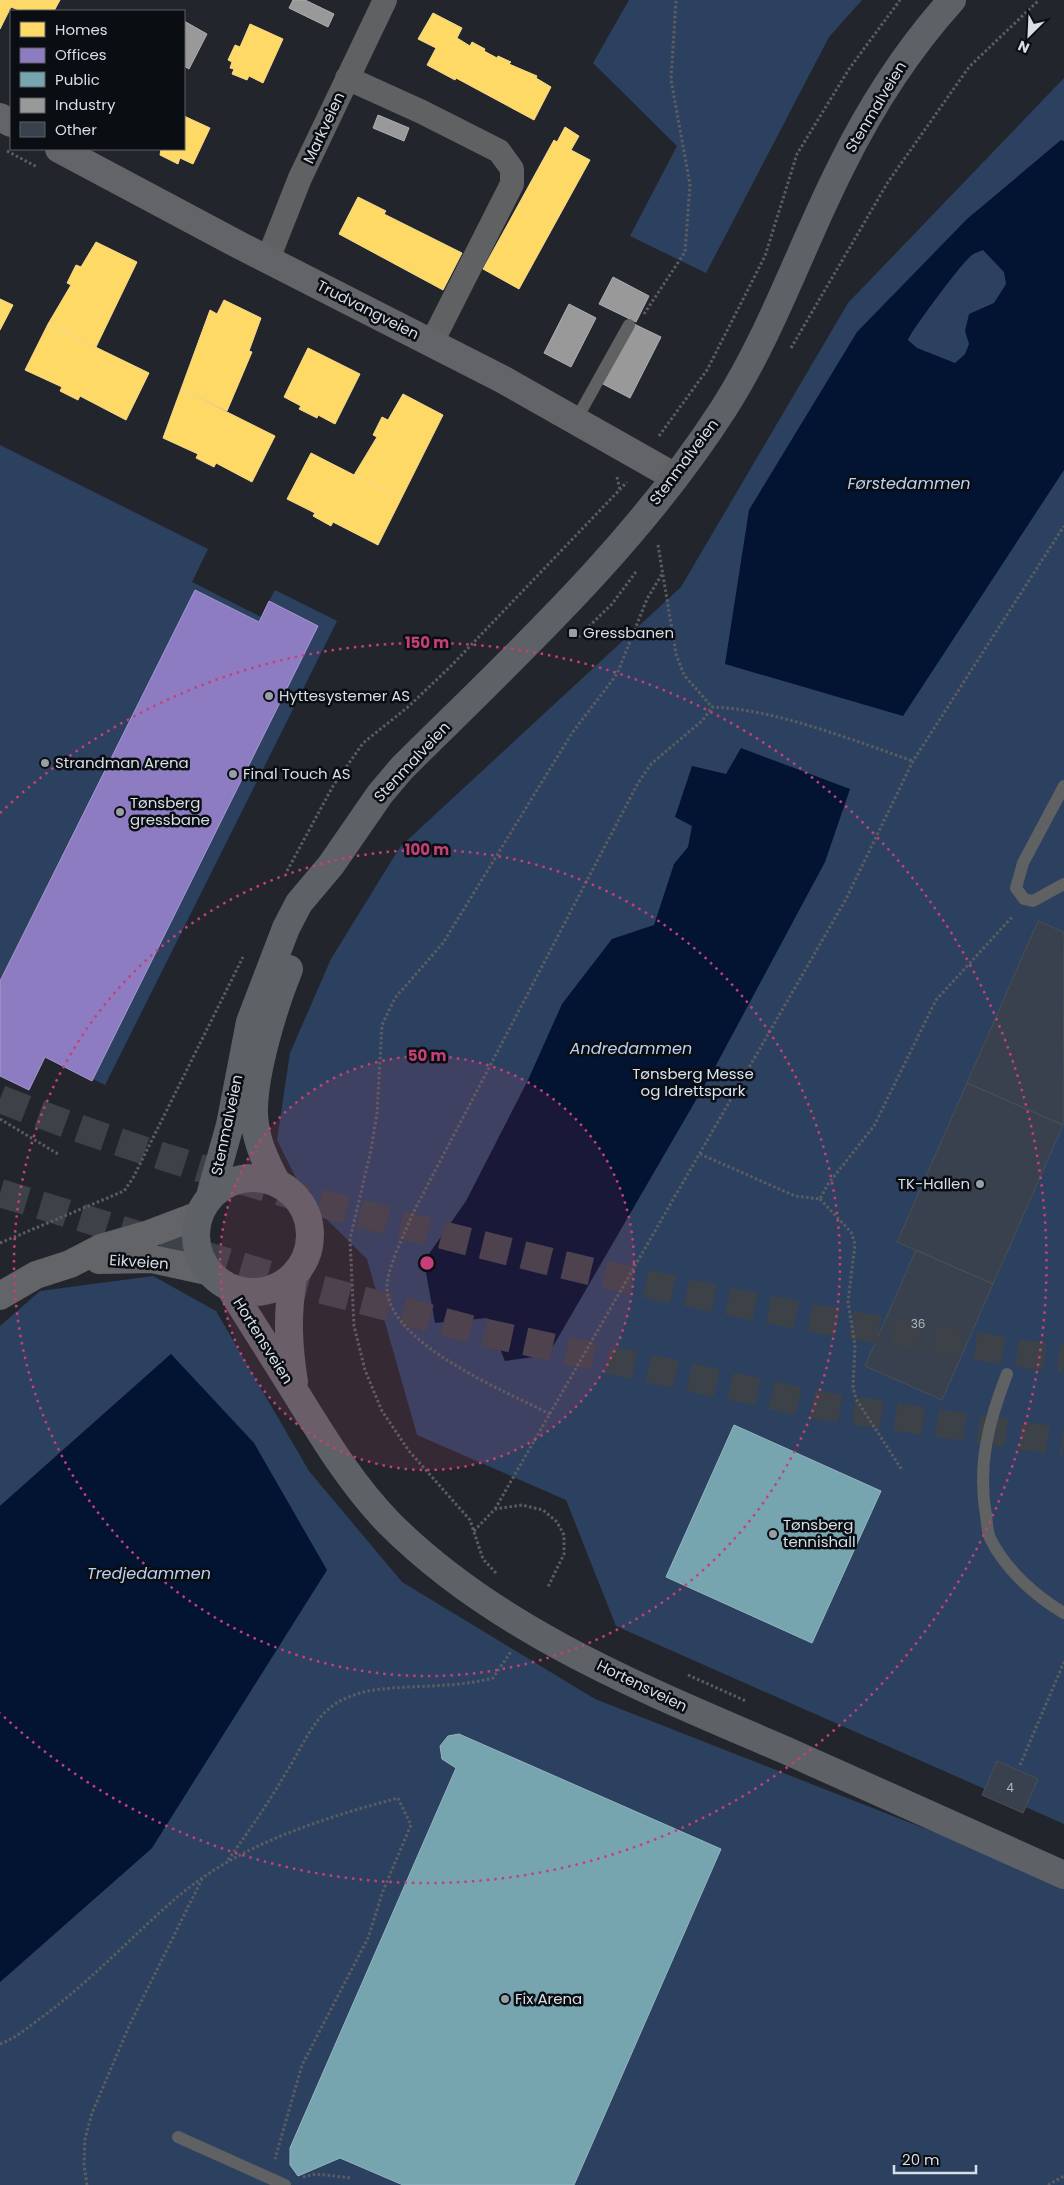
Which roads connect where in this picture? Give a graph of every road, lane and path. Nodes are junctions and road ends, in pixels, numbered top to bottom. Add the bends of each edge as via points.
1 (385, 0) edge
2 (676, 0) edge
3 (900, 0) edge
4 (952, 0) edge
5 (1039, 0) edge
6 (347, 78) junction
7 (61, 150) edge
8 (268, 259) junction
9 (629, 325) joint
10 (432, 342) junction
11 (789, 352) dead end
12 (576, 420) junction
13 (645, 458) junction
14 (675, 476) junction
15 (607, 503) dead end
16 (1064, 526) edge
17 (662, 540) dead end
18 (658, 543) junction
19 (652, 551) dead end
20 (641, 566) dead end
21 (662, 574) junction
22 (578, 637) dead end
23 (712, 706) junction
24 (913, 761) junction
25 (1064, 786) edge
26 (331, 865) junction
27 (1064, 884) edge
28 (1027, 900) junction
29 (0, 1119) edge
30 (58, 1154) dead end
31 (700, 1154) junction
32 (277, 1183) junction
33 (820, 1199) junction
34 (205, 1205) junction
35 (70, 1264) junction
36 (207, 1270) junction
37 (293, 1277) junction
38 (230, 1288) junction
39 (0, 1296) edge
40 (1007, 1374) dead end
41 (296, 1393) junction
42 (550, 1414) junction
43 (902, 1470) dead end
44 (496, 1509) junction
45 (474, 1531) junction
46 (502, 1580) dead end
47 (548, 1587) dead end
48 (1064, 1613) edge
49 (512, 1650) dead end
50 (1064, 1662) edge
51 (1020, 1765) dead end
52 (226, 1862) junction
53 (1064, 1875) edge
54 (203, 1877) junction
55 (0, 2044) edge
56 (178, 2137) dead end
57 (1064, 2176) edge
58 (352, 2178) dead end
59 (282, 2183) edge
60 (87, 2185) edge
61 (1048, 2185) edge

1 - 6 street, Markveien
2 - 9 path via 671,80 690,184 685,252 638,322
3 - 13 path via 849,70 797,154 765,256 707,370
4 - 14 main road, Stenmalveien via 925,30 868,113 740,382
5 - 11 path via 969,66 888,182
6 - 8 street, Markveien via 300,178
6 - 10 street via 485,143 499,151 512,169 512,184
7 - 8 main road, Trudvangveien
8 - 10 main road, Trudvangveien
9 - 12 lane
10 - 12 main road, Trudvangveien
12 - 13 main road, Trudvangveien
13 - 14 main road, Trudvangveien
13 - 15 path
14 - 26 main road, Stenmalveien via 591,578 402,768
16 - 24 path
17 - 18 path
18 - 19 path
18 - 21 path
20 - 22 path via 612,604
21 - 23 path via 676,654 684,674
21 - 45 path via 647,598 617,674 572,733 443,942 395,998 382,1025 371,1150 350,1239 354,1326 365,1370 382,1411 409,1451 470,1520
23 - 24 path via 736,707 764,714
23 - 42 path via 703,720 651,764 638,783 413,1213 387,1284 390,1307 403,1327 419,1341 473,1375
24 - 31 path via 846,899
25 - 28 lane via 1023,863 1016,888
26 - 32 main road, Stenmalveien via 283,985 257,1087 254,1113 257,1137
26 - 34 main road, Stenmalveien via 299,903 277,949 250,1022 230,1125
27 - 28 lane via 1033,901
28 - 33 path via 936,1000 874,1126
29 - 30 path
31 - 33 path via 795,1196
31 - 42 path
32 - 34 main road, Stenmalveien via 260,1178 241,1179 224,1185
32 - 37 main road, Stenmalveien via 293,1193 304,1208 310,1226 310,1244 304,1262
33 - 43 path via 851,1232 855,1244 848,1302 855,1345 853,1387 856,1399
34 - 35 main road, Eikveien via 146,1235 101,1248
34 - 36 main road, Stenmalveien via 195,1238
35 - 36 main road, Eikveien via 110,1258 152,1259
35 - 39 main road, Eikveien via 36,1275
36 - 38 main road, Stenmalveien
37 - 38 main road, Stenmalveien via 279,1287 263,1292 246,1293
37 - 41 main road, Hortensveien via 288,1314 289,1352
38 - 41 main road, Hortensveien
40 - 48 lane via 993,1410 984,1448 982,1492 990,1537 1016,1575
41 - 53 main road, Hortensveien via 332,1454 390,1523 437,1566 511,1617 659,1696
42 - 44 path
44 - 45 path
44 - 47 path via 522,1505 543,1510 557,1522 564,1536 564,1554
45 - 46 path via 484,1560
49 - 52 path via 493,1678 473,1684 367,1691 349,1696 329,1708 257,1821
50 - 51 path
52 - 54 path
52 - 59 path via 346,1811 398,1798 411,1825 382,1891 368,1938 302,2065 273,2165
54 - 55 path via 63,2002
54 - 60 path via 130,2024 92,2113 85,2139
56 - 59 lane
57 - 61 path
58 - 59 path via 316,2174

